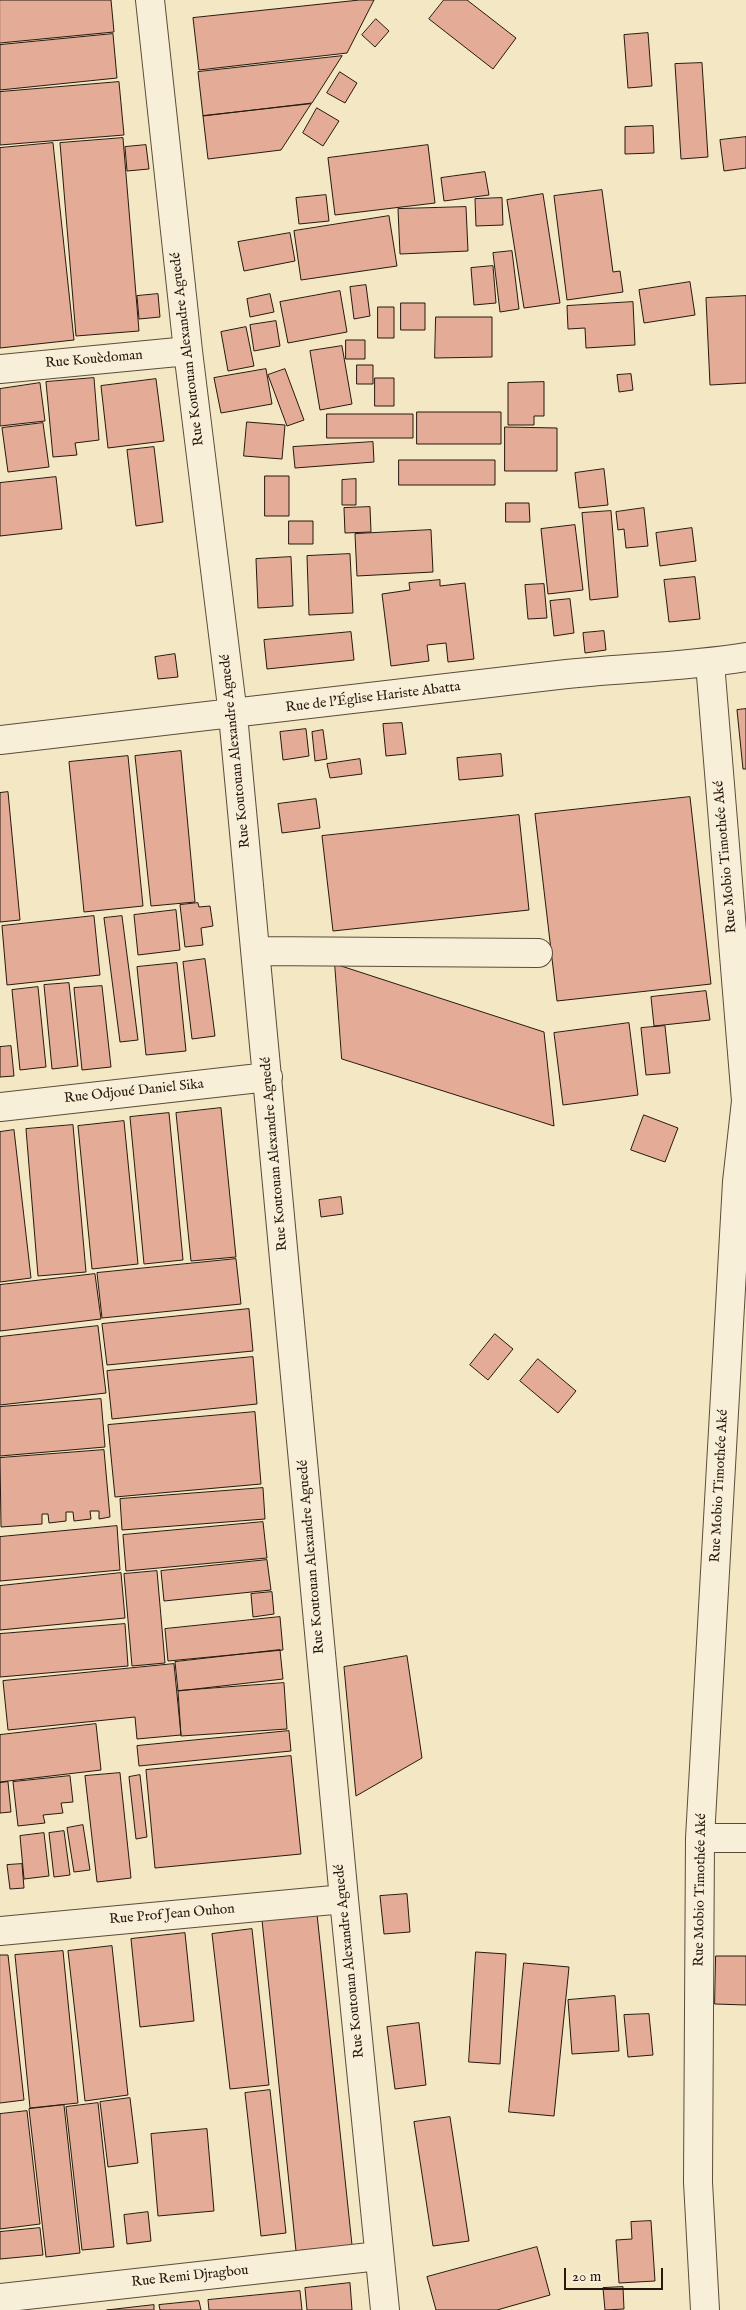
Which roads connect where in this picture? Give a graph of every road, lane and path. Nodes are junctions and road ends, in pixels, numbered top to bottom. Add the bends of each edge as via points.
1 (150, 0) edge
2 (188, 351) junction
3 (0, 368) edge
4 (746, 657) edge
5 (710, 663) junction
6 (233, 715) junction
7 (0, 740) edge
8 (257, 951) junction
9 (538, 953) dead end
10 (268, 1077) junction
11 (0, 1108) edge
12 (742, 1181) edge
13 (700, 1838) junction
14 (746, 1838) edge
15 (344, 1899) junction
16 (0, 1931) edge
17 (379, 2256) junction
18 (0, 2298) edge
19 (385, 2310) edge
20 (705, 2310) edge

1 - 2 street, Rue Koutouan Alexandre Aguedé
2 - 3 street, Rue Kouèdoman
2 - 6 street, Rue Koutouan Alexandre Aguedé
4 - 5 street, Rue de l'Église Hariste Abatta
5 - 6 street, Rue de l'Église Hariste Abatta via 562,675
5 - 12 street, Rue Mobio Timothée Aké via 746,1102
6 - 7 street, Rue de l'Église Hariste Abatta
6 - 8 street, Rue Koutouan Alexandre Aguedé
8 - 9 street
8 - 10 street, Rue Koutouan Alexandre Aguedé
10 - 11 street, Rue Odjoué Daniel Sika
10 - 15 street, Rue Koutouan Alexandre Aguedé
12 - 13 street, Rue Mobio Timothée Aké
13 - 14 street
13 - 20 street, Rue Mobio Timothée Aké via 698,2182
15 - 16 street, Rue Prof Jean Ouhon
15 - 17 street, Rue Koutouan Alexandre Aguedé
17 - 18 street, Rue Remi Djragbou
17 - 19 street, Rue Koutouan Alexandre Aguedé

